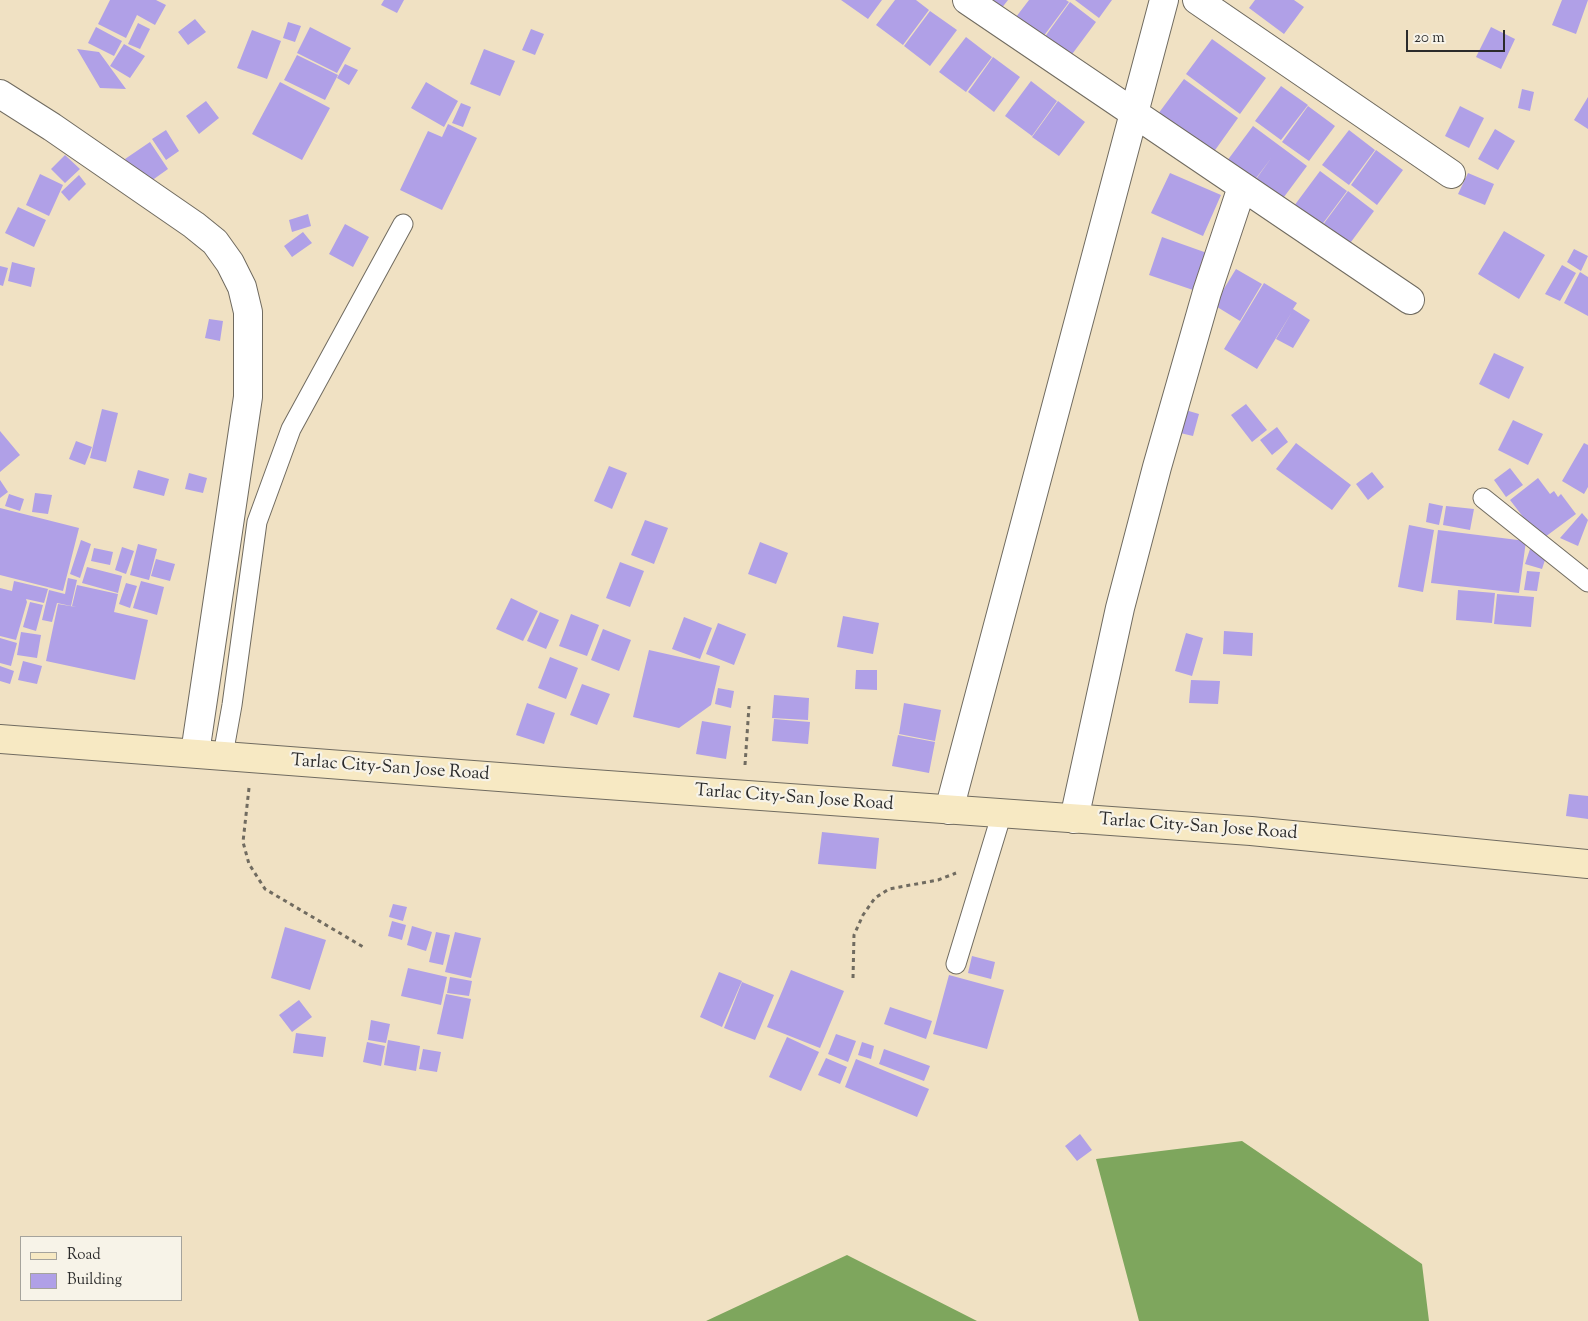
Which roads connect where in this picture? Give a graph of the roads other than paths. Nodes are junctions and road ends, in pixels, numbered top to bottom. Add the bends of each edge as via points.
1 (967, 0) edge
2 (1164, 0) edge
3 (1197, 0) edge
4 (0, 94) edge
5 (1133, 114) junction
6 (1451, 174) dead end
7 (1242, 187) junction
8 (403, 224) dead end
9 (1410, 300) dead end
10 (1483, 498) dead end
11 (1588, 582) edge
12 (0, 726) edge
13 (13, 740) edge
14 (195, 753) junction
15 (223, 755) junction
16 (949, 810) junction
17 (1002, 814) junction
18 (1074, 819) junction
19 (1588, 864) edge
20 (956, 964) dead end

1 - 5 street
2 - 5 street
3 - 6 street
4 - 14 street via 194,224 215,242 242,287 248,312 248,397
5 - 7 street
5 - 16 street
7 - 9 street
7 - 18 street via 1207,292 1157,467 1120,608
8 - 15 lane via 291,429 257,522
10 - 11 lane
12 - 13 lane
13 - 14 main road, Tarlac City-San Jose Road
14 - 15 main road, Tarlac City-San Jose Road
15 - 16 main road, Tarlac City-San Jose Road
16 - 17 main road, Tarlac City-San Jose Road
17 - 18 main road, Tarlac City-San Jose Road
17 - 20 lane
18 - 19 main road, Tarlac City-San Jose Road via 1251,830

